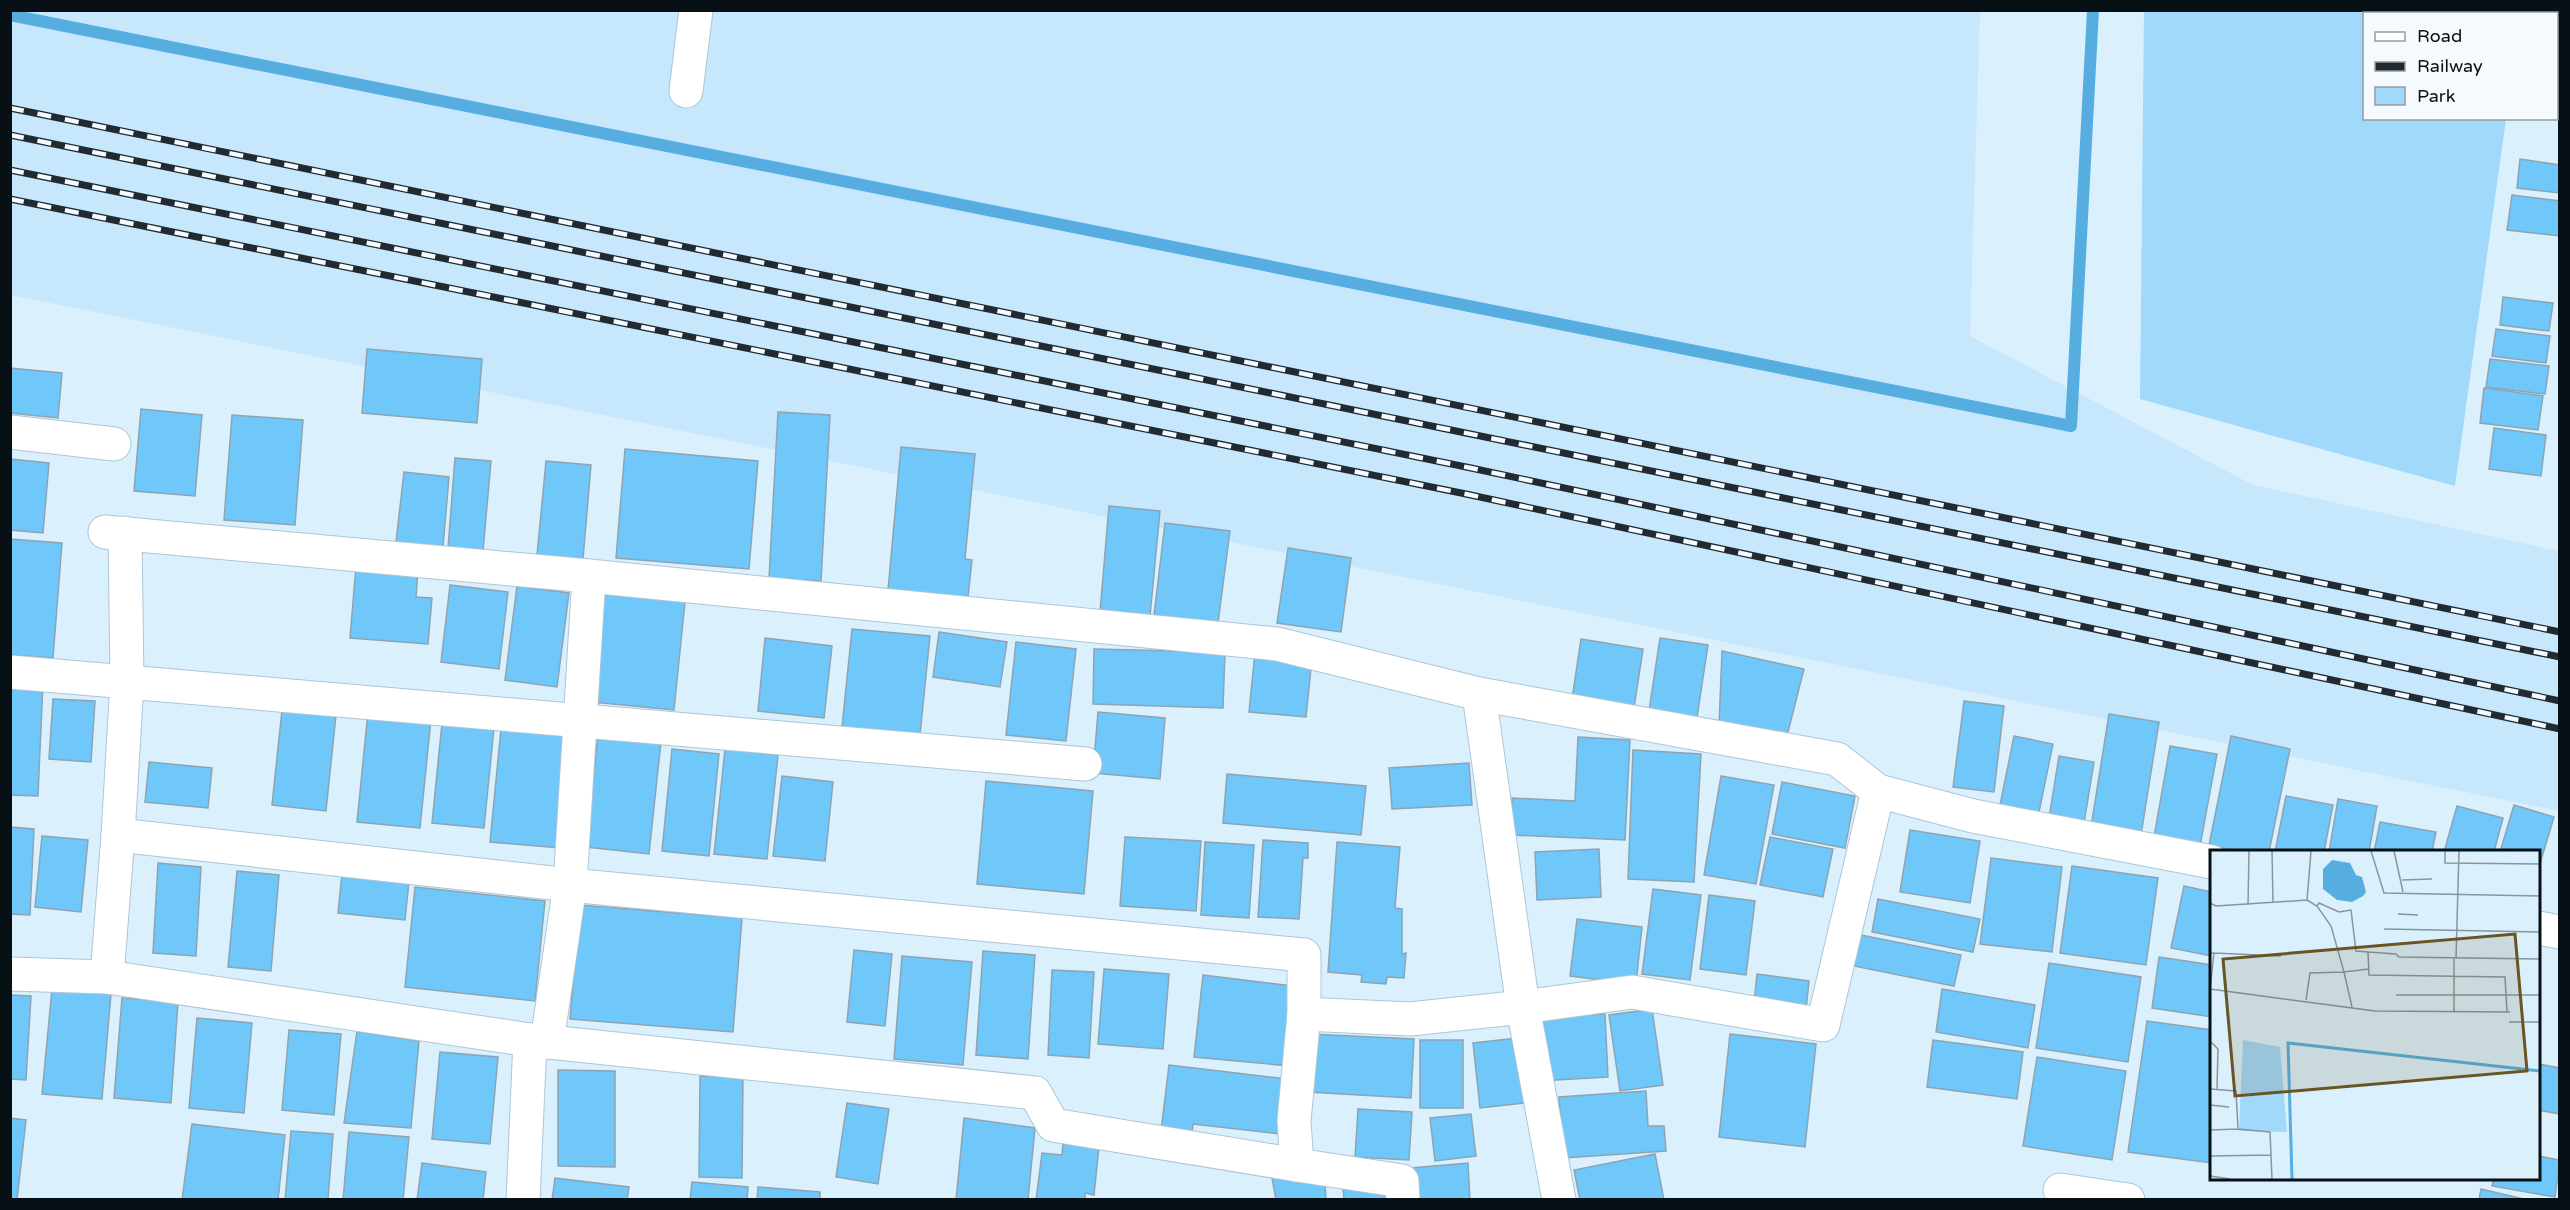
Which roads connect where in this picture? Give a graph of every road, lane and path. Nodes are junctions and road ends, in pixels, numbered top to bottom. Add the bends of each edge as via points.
1 (696, 10) edge
2 (686, 92) dead end
3 (10, 432) edge
4 (114, 444) dead end
5 (589, 576) junction
6 (10, 672) edge
7 (127, 682) junction
8 (1479, 694) junction
9 (581, 721) junction
10 (1085, 764) dead end
11 (1878, 791) junction
12 (118, 835) junction
13 (2210, 862) edge
14 (570, 885) junction
15 (2540, 928) edge
16 (2559, 932) edge
17 (10, 974) edge
18 (106, 977) junction
19 (1522, 1007) junction
20 (1304, 1014) junction
21 (539, 1041) junction
22 (1297, 1165) junction
23 (2060, 1190) dead end
24 (523, 1200) edge
25 (1403, 1200) edge
26 (1560, 1200) edge
27 (2128, 1200) edge

1 - 2 street
3 - 4 street
5 - 7 street via 115,533
5 - 8 street via 1277,644
5 - 9 street
6 - 7 street
7 - 9 street
7 - 12 street
8 - 11 street via 1837,759
8 - 19 street
9 - 10 street
9 - 14 street
11 - 13 street via 1973,816
11 - 19 street via 1822,1025 1632,992
12 - 14 street
12 - 18 street
14 - 20 street via 1304,955
14 - 21 street
15 - 16 street
17 - 18 street
18 - 21 street
19 - 20 street via 1410,1019
19 - 26 street
20 - 22 street via 1294,1120
21 - 22 street via 1035,1093 1053,1125
21 - 24 street
22 - 25 street via 1402,1181
23 - 27 street

